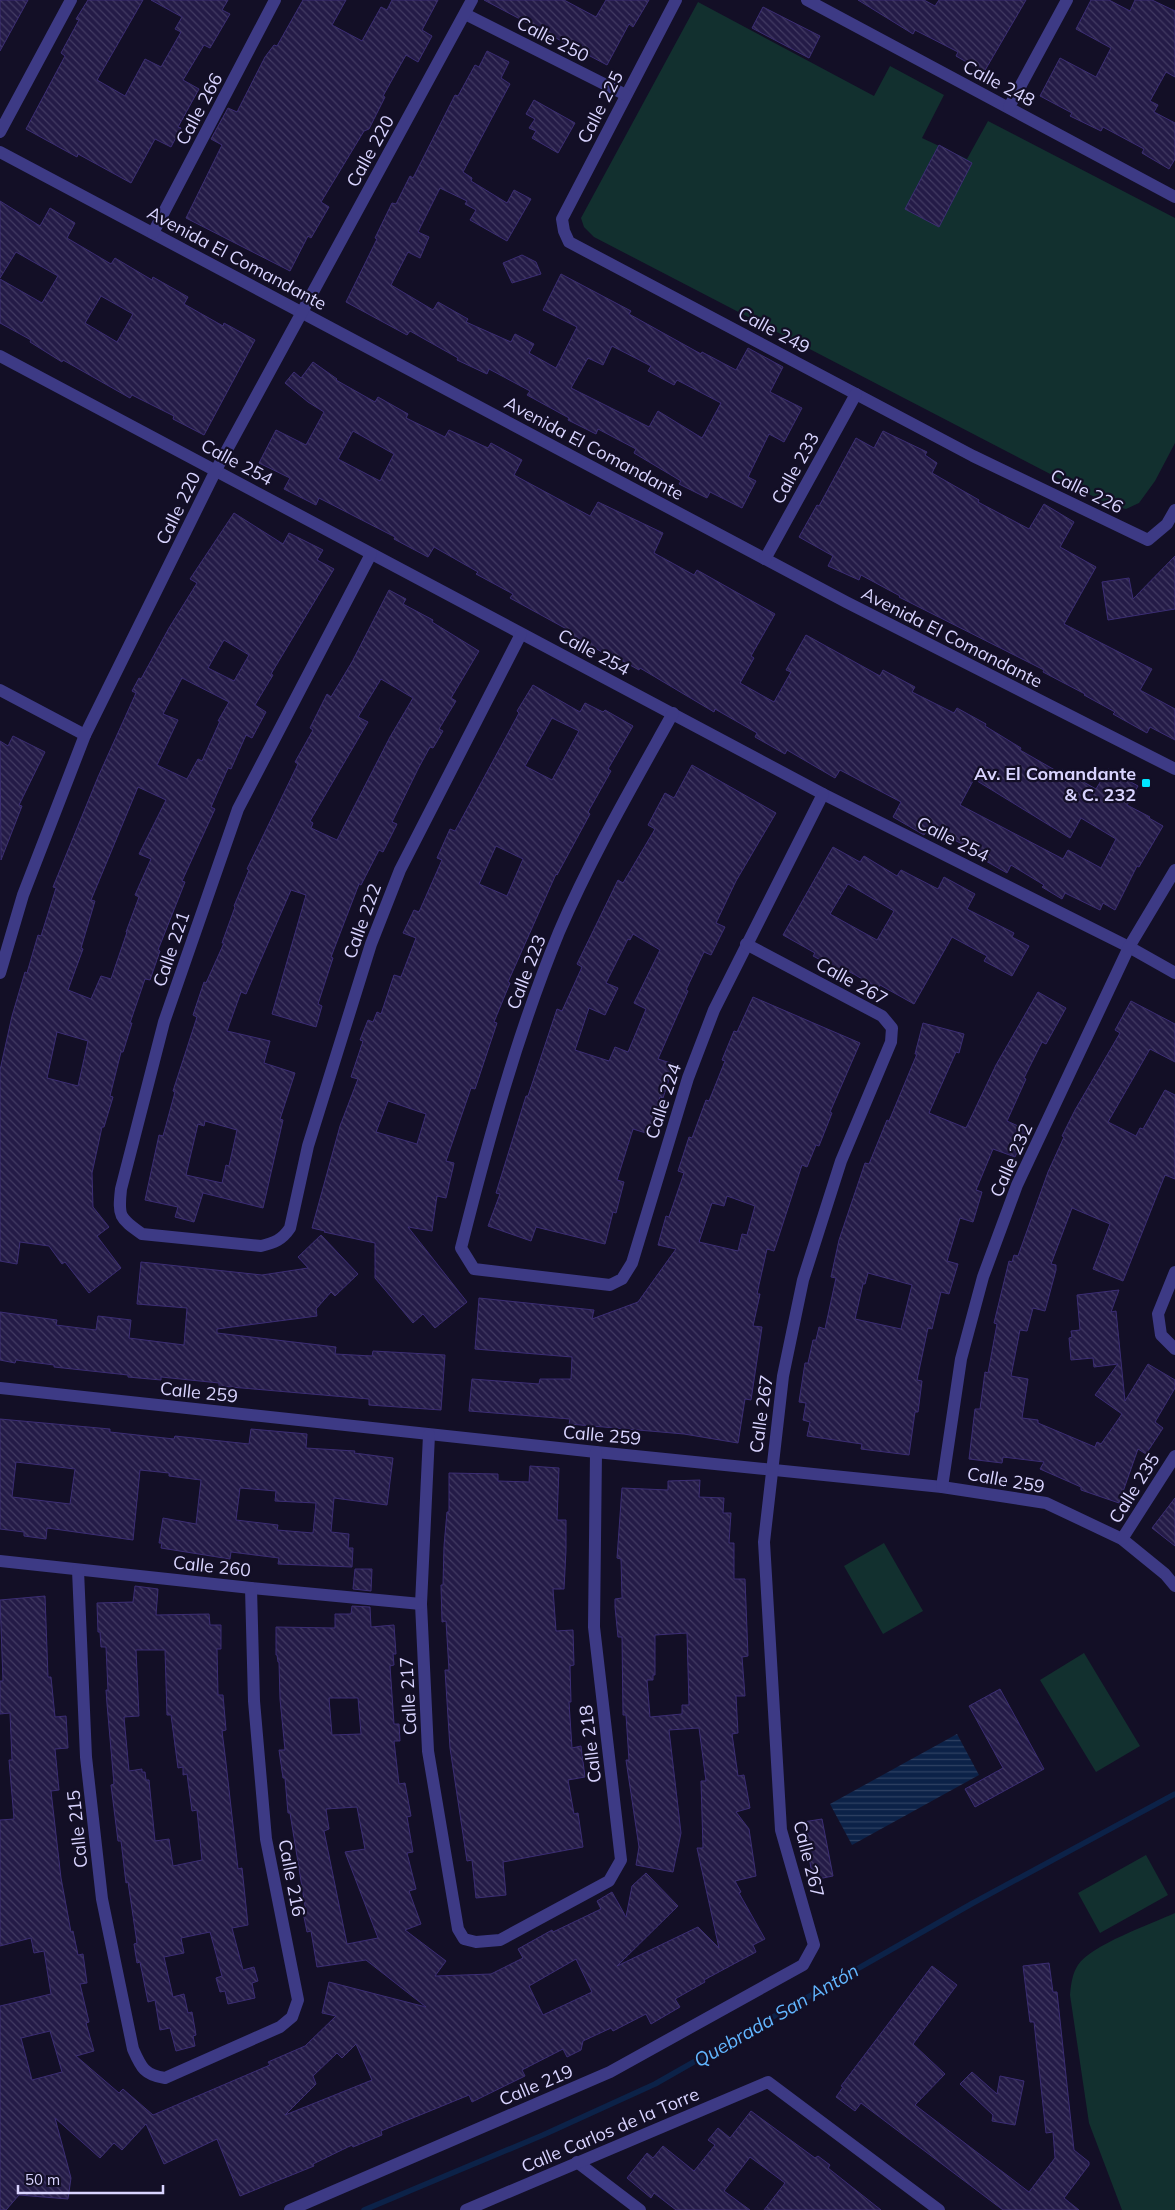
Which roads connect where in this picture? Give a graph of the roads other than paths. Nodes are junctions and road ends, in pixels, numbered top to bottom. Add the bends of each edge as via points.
1 (71, 0) edge
2 (275, 0) edge
3 (472, 0) edge
4 (676, 0) edge
5 (807, 0) edge
6 (1067, 0) edge
7 (465, 14) junction
8 (626, 95) junction
9 (1009, 107) junction
10 (0, 132) edge
11 (0, 152) edge
12 (1175, 197) edge
13 (564, 231) joint
14 (153, 233) junction
15 (302, 312) junction
16 (0, 356) edge
17 (856, 394) junction
18 (973, 456) joint
19 (216, 470) junction
20 (1175, 510) edge
21 (371, 554) junction
22 (765, 559) junction
23 (521, 634) junction
24 (0, 690) edge
25 (673, 713) junction
26 (84, 735) junction
27 (1175, 769) edge
28 (823, 794) junction
29 (1175, 870) edge
30 (746, 944) junction
31 (1129, 947) junction
32 (0, 972) edge
33 (1175, 973) edge
34 (283, 1238) joint
35 (468, 1260) joint
36 (1175, 1272) edge
37 (1175, 1348) edge
38 (0, 1388) edge
39 (429, 1435) junction
40 (596, 1452) junction
41 (1175, 1456) edge
42 (771, 1470) junction
43 (942, 1486) junction
44 (1122, 1539) junction
45 (0, 1560) edge
46 (78, 1570) junction
47 (1175, 1586) edge
48 (251, 1588) junction
49 (421, 1604) junction
50 (476, 1942) joint
51 (787, 1974) joint
52 (151, 2076) joint
53 (577, 2162) junction
54 (290, 2210) edge
55 (466, 2210) edge
56 (640, 2210) edge
57 (939, 2210) edge

1 - 10 street
2 - 14 street, Calle 266
3 - 7 street, Calle 220
4 - 8 street, Calle 225
5 - 9 street, Calle 248
6 - 9 street
7 - 8 street, Calle 250
7 - 15 street, Calle 220
8 - 13 street, Calle 225 via 562,219
9 - 12 street, Calle 248
11 - 14 street, Avenida El Comandante
13 - 17 street, Calle 249 via 569,242
14 - 15 street, Avenida El Comandante
15 - 19 street, Calle 220
15 - 22 street, Avenida El Comandante
16 - 19 street, Calle 254
17 - 18 street, Calle 249
17 - 22 street, Calle 233
18 - 20 street, Calle 226 via 1148,540 1167,524
19 - 21 street, Calle 254
19 - 26 street, Calle 220
21 - 23 street, Calle 254
21 - 34 street, Calle 221 via 238,809 164,1022 121,1189 119,1210 127,1223 142,1234 261,1246
22 - 27 street, Avenida El Comandante
23 - 25 street, Calle 254
23 - 34 street, Calle 222 via 400,870 371,944 308,1146 290,1228
24 - 26 street
25 - 28 street, Calle 254
25 - 35 street, Calle 223 via 613,822 564,923 533,1003 486,1146 460,1248
26 - 32 street, Calle 220 via 24,896
28 - 30 street, Calle 224
28 - 31 street, Calle 254
29 - 31 street, Calle 232
30 - 35 street, Calle 224 via 714,1010 688,1078 632,1263 622,1279 610,1285 600,1284 474,1268
30 - 42 street, Calle 267 via 882,1016 892,1028 892,1042 841,1162 803,1280 783,1376
31 - 33 street, Calle 254
31 - 43 street, Calle 232 via 1017,1185 983,1277 961,1359
36 - 37 street via 1158,1314 1162,1335
38 - 39 street, Calle 259
39 - 40 street, Calle 259
39 - 49 street, Calle 217
40 - 42 street, Calle 259
40 - 50 street, Calle 218 via 594,1627 621,1860 609,1881 500,1940
41 - 44 street, Calle 235
42 - 43 street, Calle 259
42 - 51 street, Calle 267 via 764,1542 781,1830 814,1945 803,1965
43 - 44 street, Calle 259 via 1046,1503
44 - 47 street, Calle 259
45 - 46 street, Calle 260
46 - 48 street, Calle 260
46 - 52 street, Calle 215 via 86,1756 102,1899 133,2049 141,2066
48 - 49 street, Calle 260
48 - 52 street, Calle 216 via 254,1700 266,1839 298,2000 292,2017 280,2027 165,2078
49 - 50 street, Calle 217 via 430,1760 458,1929 464,1939
51 - 54 street, Calle 219 via 610,2072
53 - 55 street, Calle Carlos de la Torre
53 - 56 street
53 - 57 street, Calle Carlos de la Torre via 768,2082

